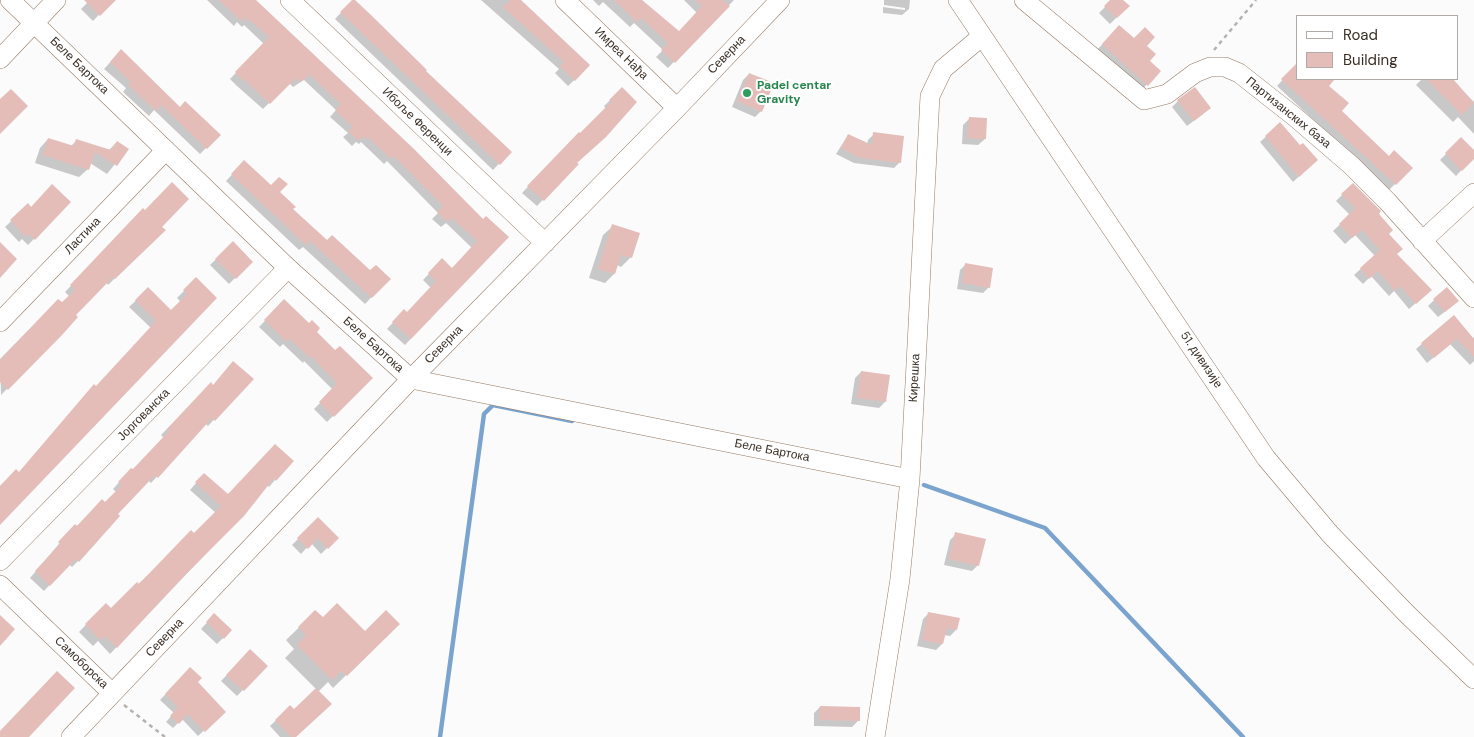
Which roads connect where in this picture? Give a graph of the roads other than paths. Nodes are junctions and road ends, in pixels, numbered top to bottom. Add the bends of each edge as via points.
1 (10, 0) edge
2 (56, 0) edge
3 (290, 0) edge
4 (565, 0) edge
5 (780, 0) edge
6 (1024, 0) edge
7 (958, 4) edge
8 (34, 23) junction
9 (981, 37) junction
10 (0, 59) edge
11 (677, 108) junction
12 (166, 150) junction
13 (1474, 193) edge
14 (1422, 240) junction
15 (545, 244) junction
16 (288, 268) junction
17 (1474, 298) edge
18 (0, 322) edge
19 (411, 379) junction
20 (910, 479) junction
21 (0, 561) edge
22 (0, 585) edge
23 (1474, 679) edge
24 (112, 693) junction
25 (71, 737) edge
26 (875, 737) edge

1 - 8 street, Беле Бартока
2 - 8 street
3 - 15 street, Ибоље Ференци
4 - 11 street, Имреа Нађа
5 - 11 street, Северна
6 - 14 street, Партизанских база via 1144,100 1167,94 1195,73 1210,67 1225,67 1239,73 1352,166
7 - 9 street, 51. дивизије
8 - 10 street
8 - 12 street, Беле Бартока
9 - 20 street, Кирешка via 943,68 930,96
9 - 23 street, 51. дивизије via 1266,458 1330,534
11 - 15 street, Северна
12 - 16 street, Беле Бартока
12 - 18 street, Ластина
13 - 14 street
14 - 17 street, Партизанских база
15 - 19 street, Северна
16 - 19 street, Беле Бартока
16 - 21 street, Јоргованска
19 - 20 street, Беле Бартока
19 - 24 street, Северна
20 - 26 street, Кирешка via 900,580
22 - 24 street, Самоборска
24 - 25 street, Северна

